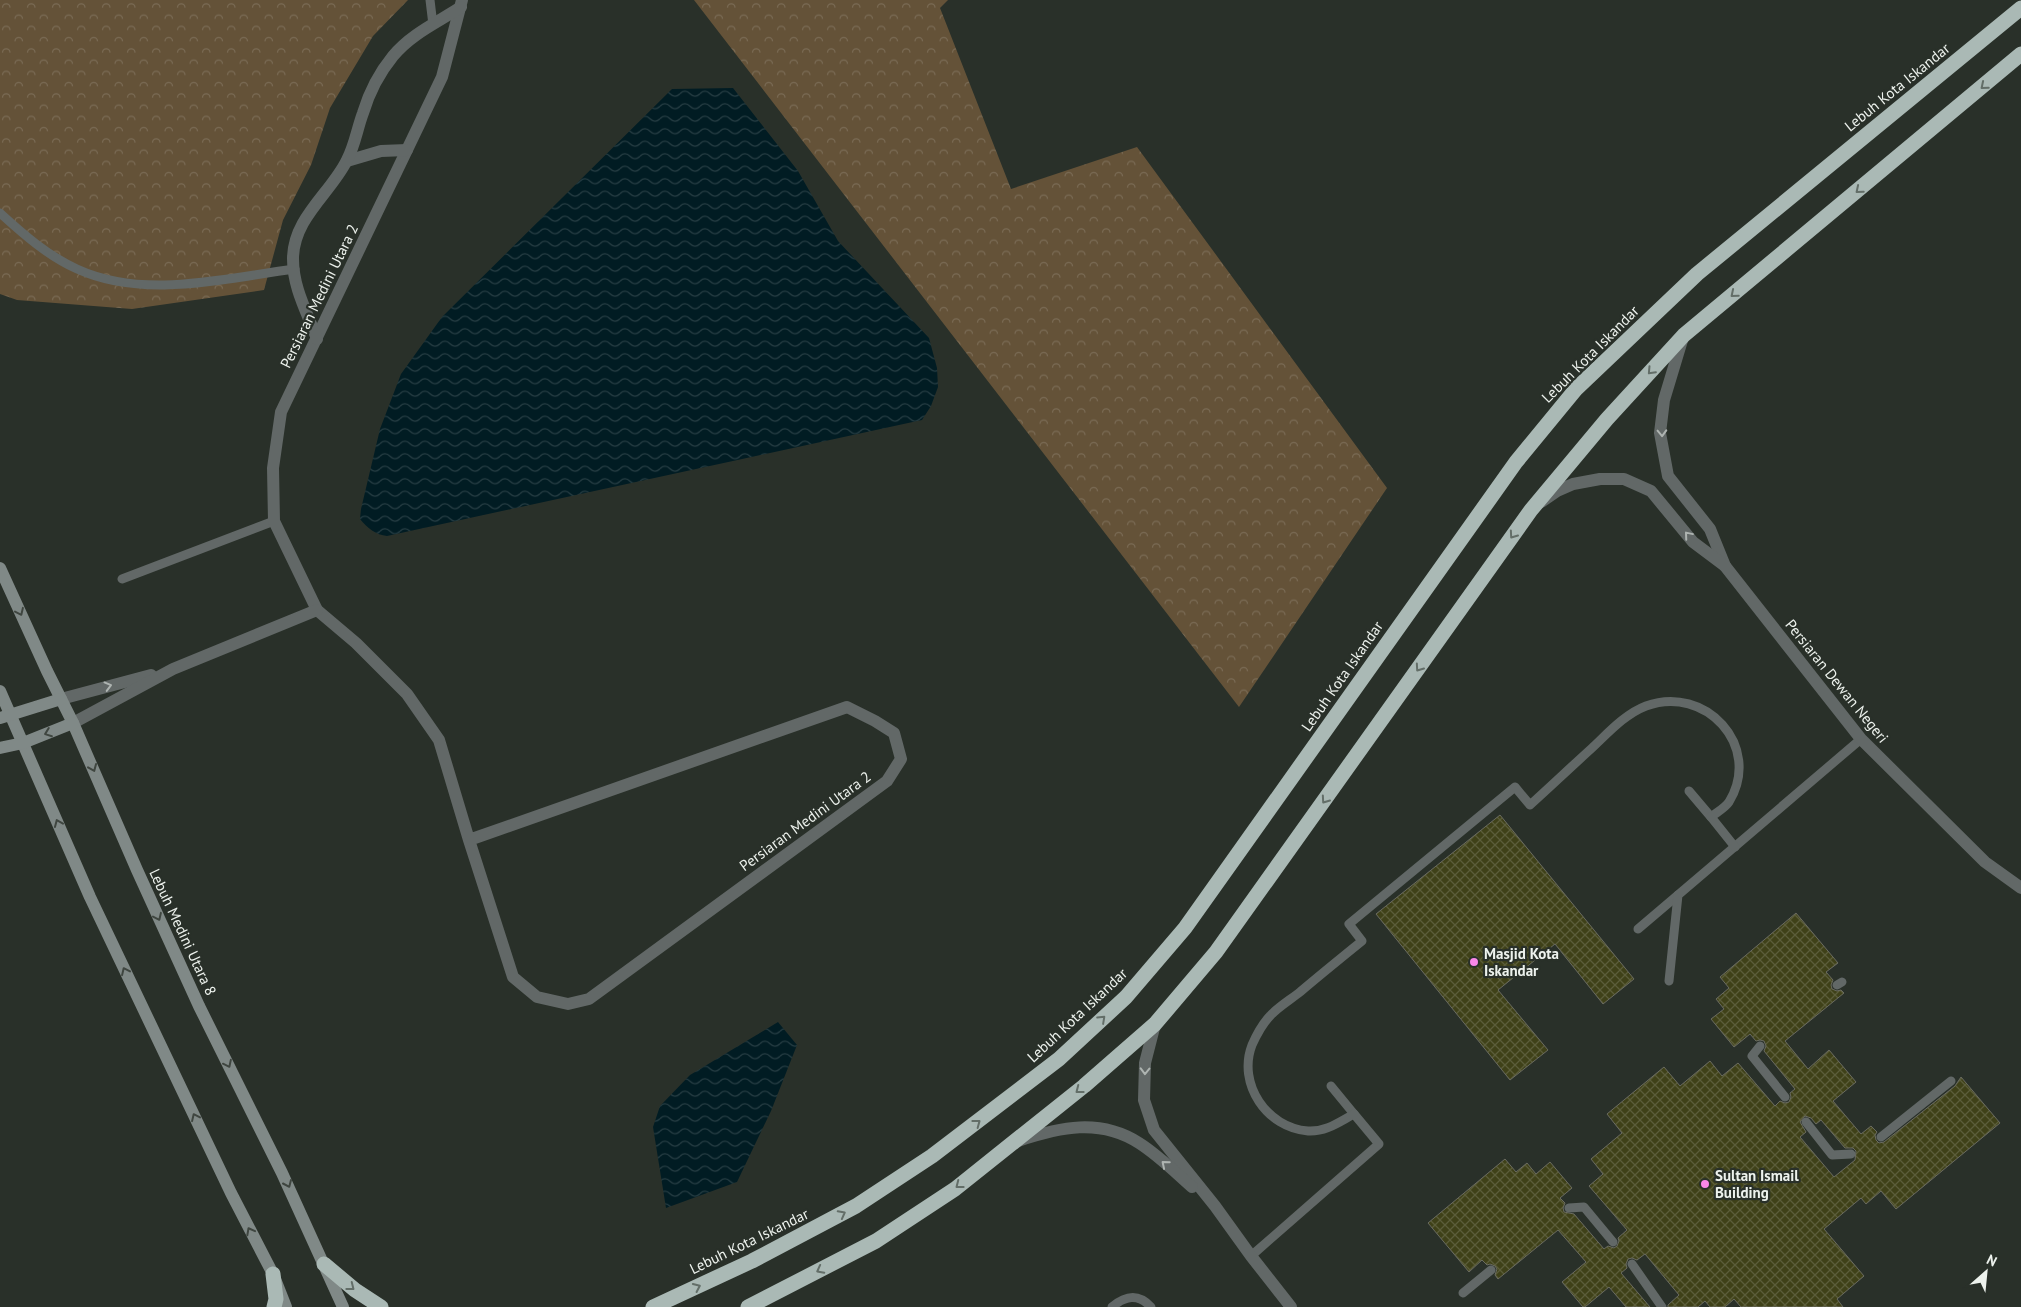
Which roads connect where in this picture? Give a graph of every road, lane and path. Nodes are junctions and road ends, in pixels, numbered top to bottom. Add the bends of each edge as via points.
1 (430, 0) edge
2 (462, 4) edge
3 (2021, 8) edge
4 (433, 25) junction
5 (2021, 54) edge
6 (407, 150) junction
7 (347, 161) junction
8 (0, 213) edge
9 (294, 268) junction
10 (1684, 335) junction
11 (317, 339) junction
12 (1531, 510) junction
13 (274, 521) junction
14 (1725, 566) junction
15 (0, 568) edge
16 (122, 579) dead end
17 (317, 610) junction
18 (173, 669) junction
19 (0, 691) edge
20 (61, 699) junction
21 (6, 716) edge
22 (73, 723) junction
23 (1861, 740) junction
24 (23, 743) junction
25 (0, 748) edge
26 (1689, 791) dead end
27 (1711, 816) junction
28 (469, 840) junction
29 (1734, 847) junction
30 (2021, 888) edge
31 (1678, 895) junction
32 (1638, 929) dead end
33 (1669, 981) dead end
34 (1155, 1024) junction
35 (1760, 1046) dead end
36 (1951, 1081) dead end
37 (1331, 1086) dead end
38 (1785, 1097) dead end
39 (1354, 1114) junction
40 (1806, 1122) dead end
41 (1880, 1137) dead end
42 (1010, 1144) junction
43 (1850, 1154) dead end
44 (1215, 1206) junction
45 (1569, 1208) dead end
46 (1613, 1242) dead end
47 (1251, 1256) junction
48 (324, 1264) junction
49 (1632, 1264) dead end
50 (1491, 1270) dead end
51 (273, 1274) junction
52 (1463, 1292) dead end
53 (1286, 1305) edge
54 (274, 1307) edge
55 (286, 1307) edge
56 (343, 1307) edge
57 (381, 1307) edge
58 (653, 1307) edge
59 (748, 1307) edge
60 (1112, 1307) edge
61 (1151, 1307) edge
62 (1662, 1307) edge

1 - 4 lane
2 - 4 street
2 - 6 street, Persiaran Medini Utara 2 via 442,77
58 -> 3 highway, Lebuh Kota Iskandar via 752,1261 879,1191 940,1150 1059,1059 1126,996 1185,928 1516,462 1576,389 1697,274
4 - 7 street via 412,38 394,56 377,81
5 -> 10 highway
6 - 7 street via 381,151
6 - 11 street, Persiaran Medini Utara 2
7 - 9 street via 305,220 297,238
8 - 9 lane via 31,240 77,269 112,280 149,285 199,283
9 - 11 street via 300,299
10 -> 12 highway via 1607,419
10 -> 14 street, Persiaran Dewan Negeri via 1664,400 1660,433 1668,476 1710,529
11 - 13 street, Persiaran Medini Utara 2 via 281,412 273,468
14 -> 12 street, Persiaran Dewan Negeri via 1693,542 1651,491 1624,479 1573,484
12 -> 34 highway via 1216,952
13 - 16 lane
13 - 17 street, Persiaran Medini Utara 2
14 - 23 street, Persiaran Dewan Negeri
15 -> 20 street, Lebuh Medini Utara 8
17 - 18 street
17 - 28 street, Persiaran Medini Utara 2 via 407,694 439,740
20 -> 18 street
18 - 22 street
19 - 21 street
20 - 21 street
20 - 22 street, Lebuh Medini Utara 8
21 - 24 street
22 -> 24 street
22 -> 48 street, Lebuh Medini Utara 8 via 199,1006
23 - 29 lane
23 - 30 street, Persiaran Dewan Negeri via 1985,862
24 - 25 street
51 -> 24 street via 230,1193 147,1018
26 - 27 lane
27 - 29 lane
27 - 39 lane via 1728,804 1737,782 1735,743 1725,725 1707,711 1685,701 1645,706 1617,724 1530,804 1515,787 1349,924 1362,941 1270,1016 1252,1045 1248,1064 1257,1101 1273,1117 1291,1128 1309,1131 1328,1129
28 - 28 street, Persiaran Medini Utara 2 via 514,977 537,997 568,1004 589,999 879,787 887,781 901,759 894,733 847,707
29 - 31 lane
31 - 32 lane
31 - 33 lane
34 -> 42 highway
34 -> 44 street via 1145,1063 1144,1100 1154,1130
35 - 38 lane via 1752,1056
36 - 41 lane
37 - 39 lane
39 - 47 lane via 1379,1144
40 - 43 lane via 1832,1155
44 -> 42 street via 1140,1143 1117,1131 1092,1127 1052,1130
42 -> 59 highway via 955,1188 876,1240
44 - 47 street
45 - 46 lane via 1584,1207
47 - 53 street
48 - 56 street, Lebuh Medini Utara 8
48 -> 57 highway
49 - 62 lane
50 - 52 lane
51 - 54 highway
51 - 55 street
60 - 61 lane via 1127,1297 1143,1300

